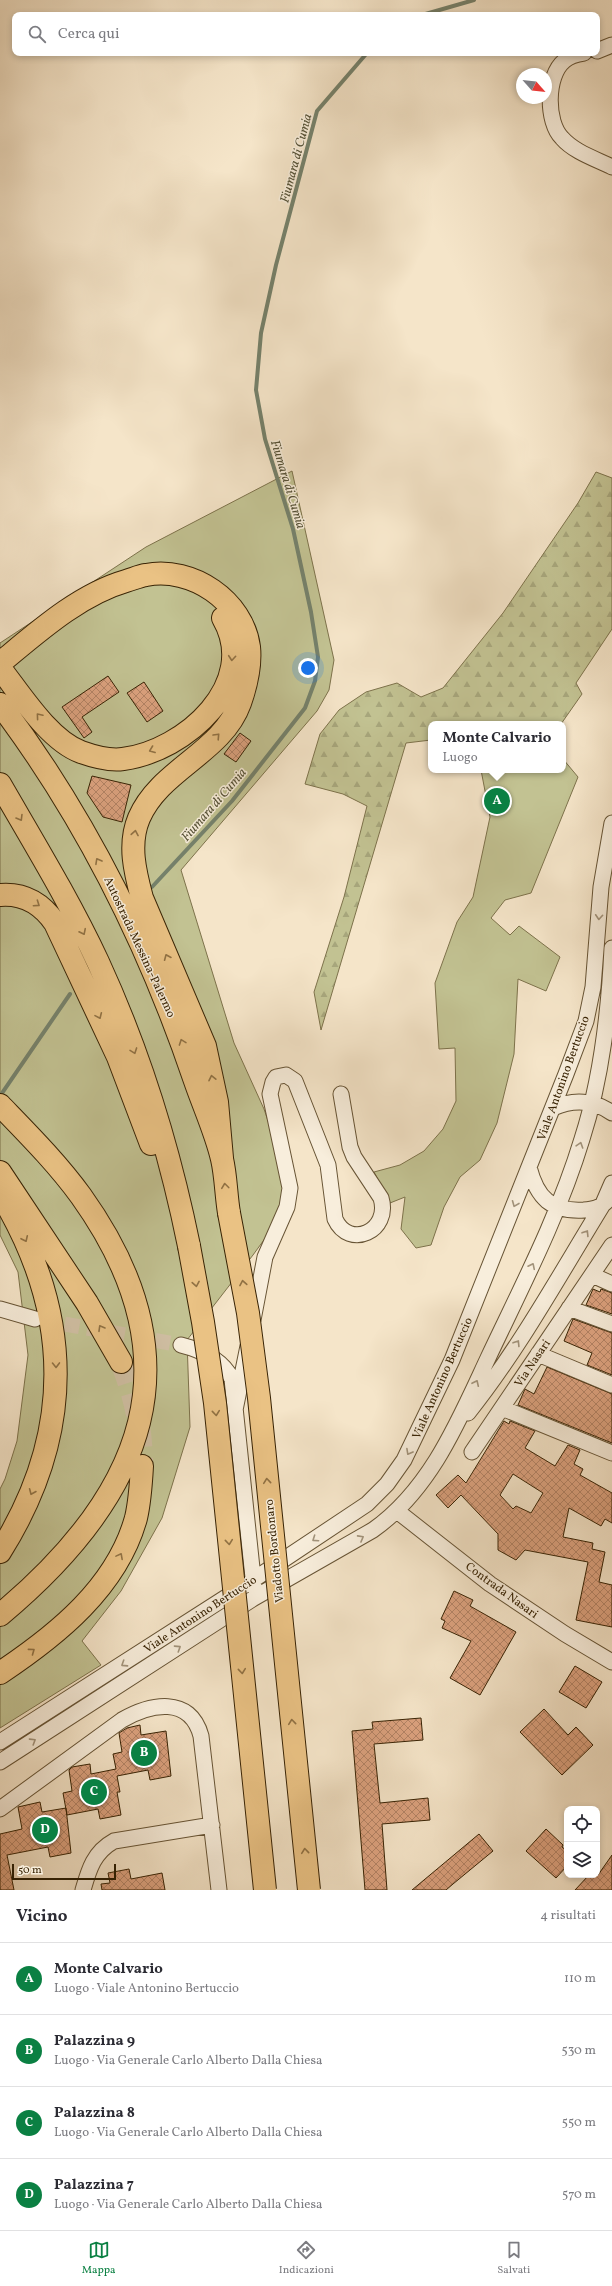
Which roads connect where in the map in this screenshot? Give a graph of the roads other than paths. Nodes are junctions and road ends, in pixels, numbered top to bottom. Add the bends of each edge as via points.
1 (612, 45) edge
2 (600, 50) edge
3 (572, 56) edge
4 (612, 167) edge
5 (6, 665) edge
6 (0, 704) edge
7 (0, 784) edge
8 (612, 823) edge
9 (0, 895) edge
10 (612, 948) edge
11 (341, 1094) dead end
12 (592, 1103) junction
13 (0, 1105) edge
14 (553, 1108) junction
15 (612, 1113) edge
16 (0, 1119) edge
17 (222, 1158) junction
18 (529, 1167) junction
19 (0, 1172) edge
20 (612, 1183) edge
21 (0, 1193) edge
22 (607, 1201) edge
23 (557, 1208) junction
24 (229, 1213) joint
25 (612, 1245) edge
26 (189, 1246) junction
27 (592, 1275) junction
28 (612, 1284) edge
29 (570, 1308) junction
30 (0, 1309) edge
31 (35, 1319) tunnel mouth
32 (612, 1324) edge
33 (180, 1345) tunnel mouth
34 (538, 1354) junction
35 (121, 1362) tunnel mouth
36 (612, 1385) edge
37 (502, 1408) junction
38 (235, 1410) junction
39 (454, 1431) junction
40 (472, 1452) dead end
41 (612, 1453) edge
42 (142, 1466) tunnel mouth
43 (397, 1511) junction
44 (0, 1552) edge
45 (253, 1580) junction
46 (254, 1598) junction
47 (0, 1602) edge
48 (0, 1615) edge
49 (612, 1662) edge
50 (0, 1673) edge
51 (0, 1742) edge
52 (0, 1762) edge
53 (0, 1809) edge
54 (212, 1825) junction
55 (83, 1890) edge
56 (219, 1890) edge
57 (265, 1890) edge
58 (309, 1890) edge

1 - 2 street
3 - 4 street via 564,61 555,74 552,94 554,123 561,138 567,143
5 -> 5 highway via 80,614 124,592 147,584 185,587 206,599 220,612 232,638 229,680 224,694 213,709 180,737 122,760 104,759 67,745 51,731
17 -> 5 highway via 217,1102 205,1046 142,898 136,876 134,844 139,818 152,796 213,740 227,725 239,706 249,667 249,648 245,632 228,604 201,583 168,574 147,574 116,584 76,605 36,633
17 -> 6 highway, Autostrada Messina-Palermo via 168,1003 112,885 72,811 23,734
7 -> 26 highway via 75,914 121,1016 149,1092 174,1176
8 -> 14 street, Viale Antonino Bertuccio via 601,887 590,1001 577,1045
9 -> 26 highway via 12,894 33,901 49,914 61,935 120,1062
10 - 12 street, Viale Antonino Bertuccio via 608,1011
11 - 38 street via 350,1147 381,1198 381,1220 363,1234 348,1233 337,1225 328,1165 295,1082 286,1075 276,1077 270,1094 289,1177 289,1198 265,1257
12 - 14 street via 564,1103
12 - 15 street
23 -> 12 street, Viale Antonino Bertuccio via 578,1153
13 - 48 highway via 66,1178 105,1234 132,1293 139,1316 146,1379 137,1432 109,1494 89,1523 60,1557
14 - 18 street, Viale Antonino Bertuccio
16 - 47 highway via 59,1184 97,1240 123,1297 130,1320 136,1359 134,1398 127,1430 100,1490 54,1550
24 -> 17 highway, Autostrada Messina-Palermo
18 - 23 street via 538,1191
18 -> 45 street, Viale Antonino Bertuccio via 452,1360 404,1460 387,1484 367,1504
35 -> 19 highway via 87,1303
20 - 22 street
21 -> 44 highway via 28,1246 43,1289 53,1332 56,1381 50,1435 43,1464 23,1513
22 - 23 street via 581,1210
39 -> 22 street via 490,1386
39 -> 23 street, Viale Antonino Bertuccio
58 -> 24 highway, Viadotto Bordonaro, bridge via 258,1391 248,1313
25 - 27 street, Via Nasari
26 -> 57 highway, bridge via 215,1403
27 - 28 street
27 - 29 street, Via Nasari
29 - 32 street
29 - 34 street, Via Nasari
30 - 31 street
33 - 38 street via 207,1355 228,1371 232,1379
34 - 36 street
34 - 37 street, Via Nasari
37 - 40 street, Via Nasari
37 - 41 street
38 - 45 street
39 - 43 street, Viale Antonino Bertuccio via 418,1486
50 -> 42 highway via 60,1629 111,1572 128,1539 135,1518
46 -> 43 street, Viale Antonino Bertuccio via 374,1530
43 - 49 street, Contrada Nasari via 490,1584
45 - 46 street
45 -> 51 street, Viale Antonino Bertuccio
52 -> 46 street, Viale Antonino Bertuccio
53 - 54 street via 122,1720 143,1709 164,1706 177,1708 188,1714 199,1728
54 - 55 street via 114,1841 100,1850 96,1856 88,1871
54 - 56 street

